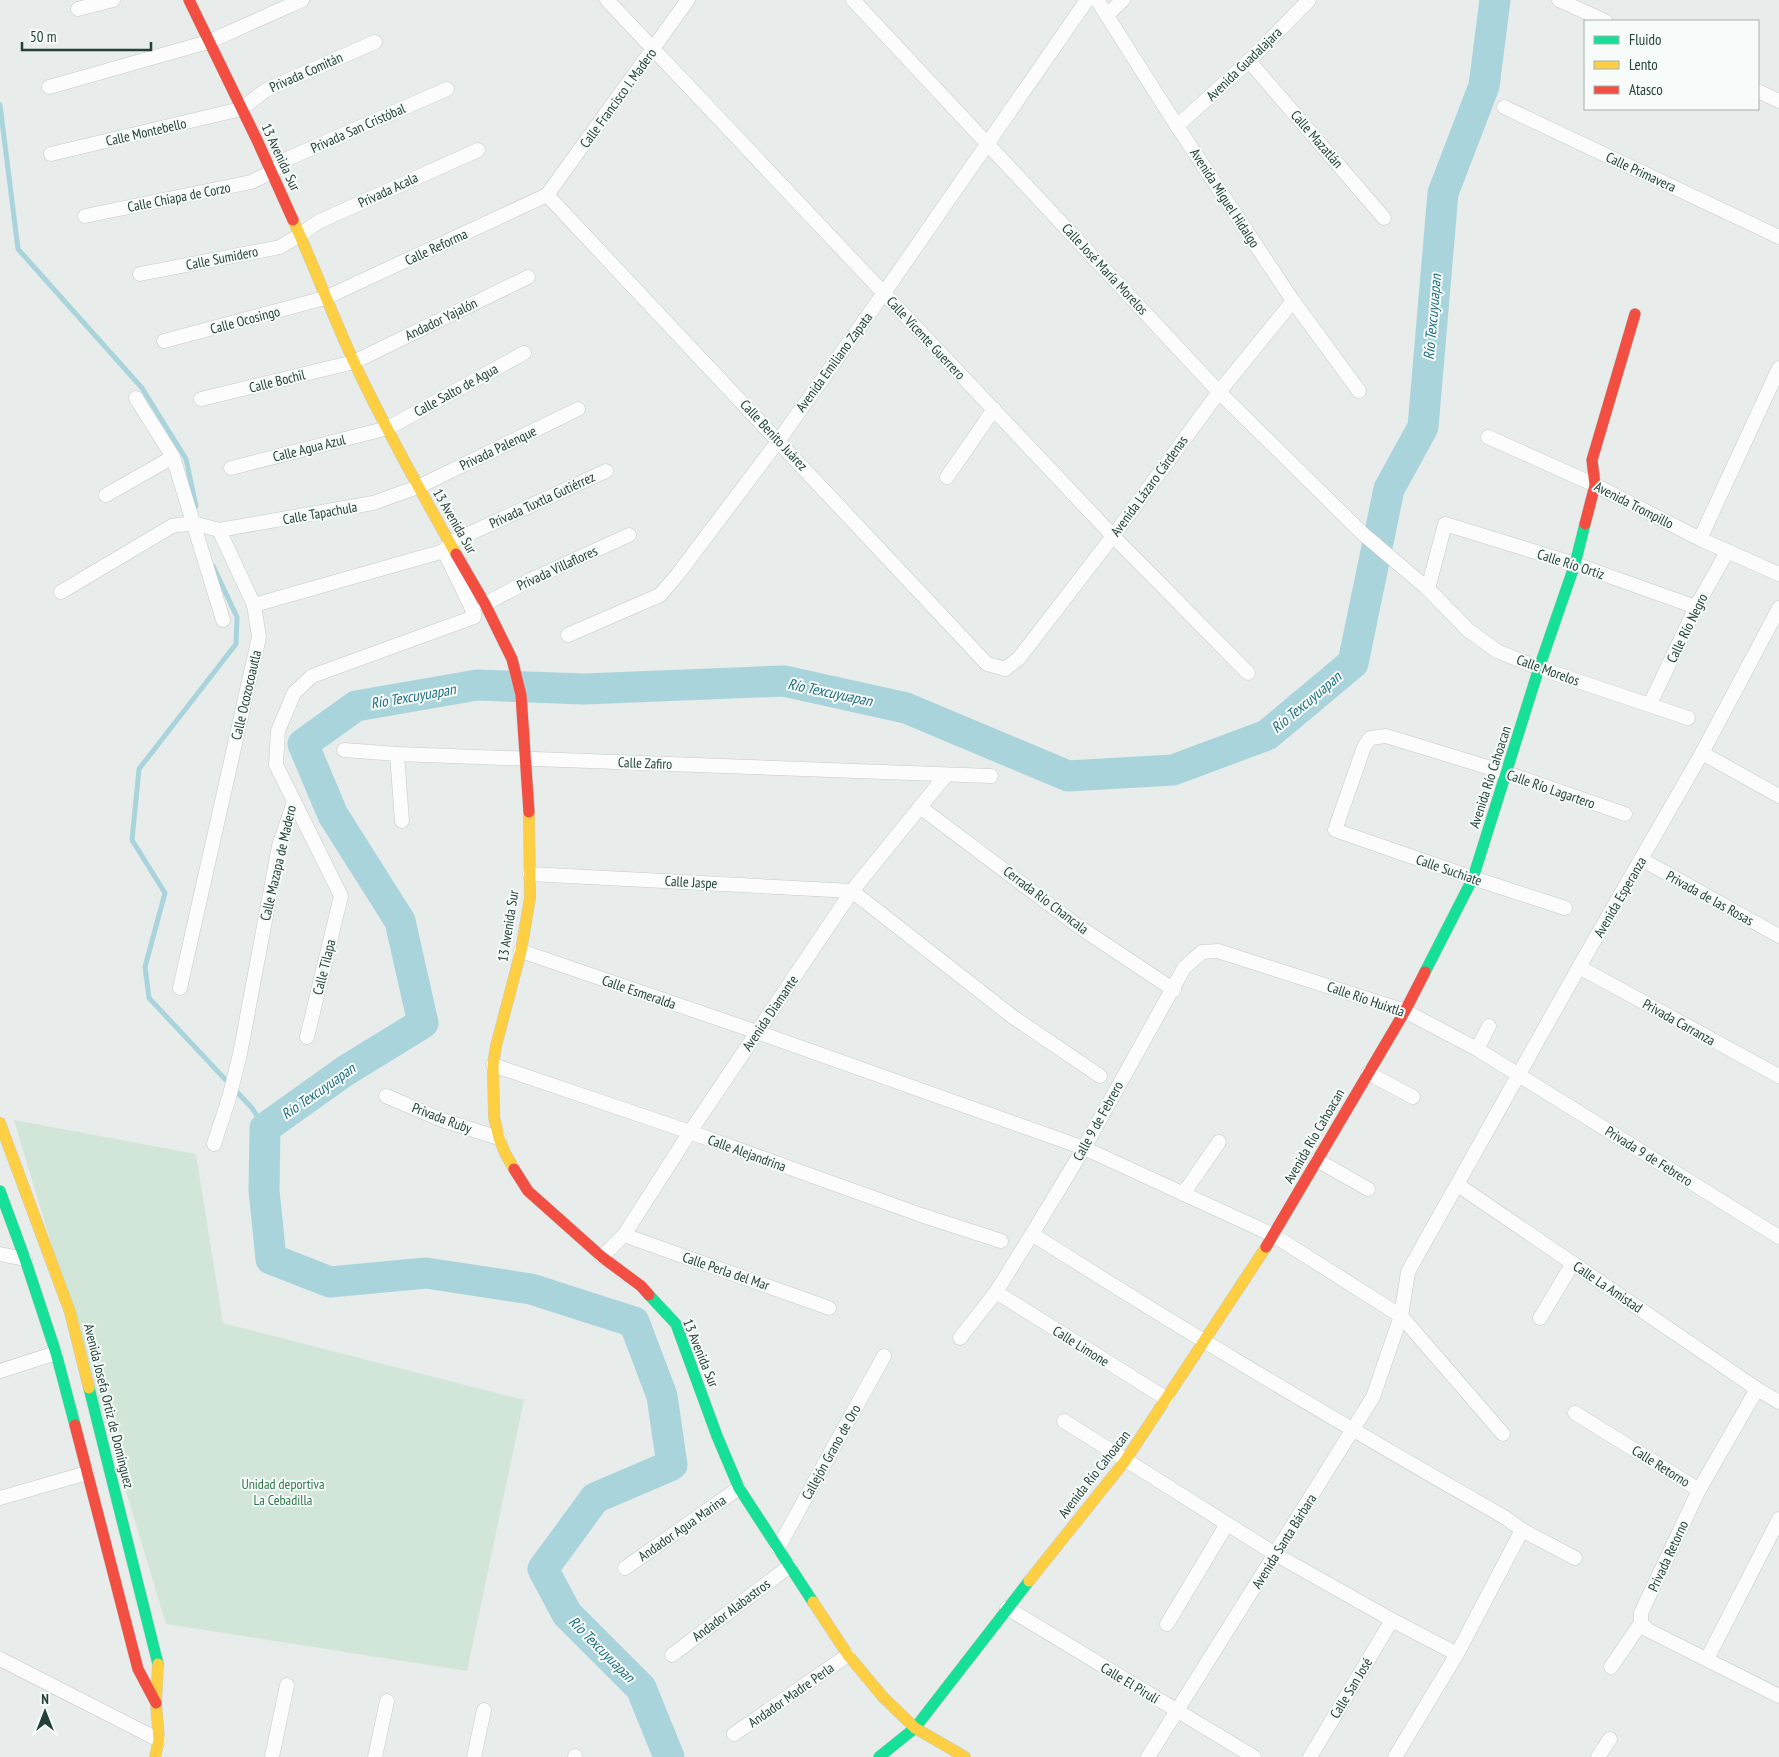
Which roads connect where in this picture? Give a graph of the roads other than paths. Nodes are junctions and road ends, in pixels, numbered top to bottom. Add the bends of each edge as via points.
1 (113, 0) edge
2 (189, 0) edge
3 (302, 0) edge
4 (607, 0) edge
5 (688, 0) edge
6 (853, 0) edge
7 (1088, 0) edge
8 (1097, 0) edge
9 (1123, 0) edge
10 (1309, 0) edge
11 (1559, 0) edge
12 (78, 9) dead end
13 (1107, 15) junction
14 (1604, 20) edge
15 (208, 42) junction
16 (374, 42) dead end
17 (654, 48) junction
18 (1249, 60) junction
19 (50, 87) dead end
20 (447, 89) dead end
21 (1759, 91) edge
22 (1779, 101) edge
23 (1504, 107) dead end
24 (241, 110) junction
25 (1177, 126) junction
26 (989, 144) junction
27 (478, 150) dead end
28 (51, 154) dead end
29 (272, 172) junction
30 (547, 195) junction
31 (85, 216) dead end
32 (1384, 218) dead end
33 (300, 235) junction
34 (1779, 237) edge
35 (140, 274) dead end
36 (528, 277) dead end
37 (884, 293) junction
38 (325, 298) junction
39 (1293, 302) junction
40 (1635, 314) dead end
41 (164, 341) dead end
42 (524, 353) dead end
43 (354, 362) junction
44 (1779, 368) edge
45 (1359, 391) dead end
46 (1219, 392) junction
47 (136, 398) dead end
48 (201, 399) dead end
49 (578, 409) dead end
50 (994, 409) junction
51 (388, 428) junction
52 (1488, 437) dead end
53 (779, 440) junction
54 (173, 457) junction
55 (231, 468) dead end
56 (606, 471) dead end
57 (947, 477) dead end
58 (1595, 485) junction
59 (418, 487) junction
60 (106, 495) dead end
61 (193, 523) junction
62 (219, 530) junction
63 (1362, 533) joint
64 (629, 535) dead end
65 (1113, 536) junction
66 (1700, 539) junction
67 (448, 547) junction
68 (1727, 552) junction
69 (1575, 564) junction
70 (1779, 574) edge
71 (1428, 589) junction
72 (61, 592) dead end
73 (485, 604) junction
74 (254, 605) junction
75 (1696, 607) junction
76 (1779, 608) edge
77 (223, 620) dead end
78 (568, 635) dead end
79 (1539, 668) junction
80 (1004, 669) joint
81 (1248, 673) dead end
82 (1650, 704) junction
83 (1688, 718) dead end
84 (344, 750) dead end
85 (1702, 753) junction
86 (397, 754) junction
87 (526, 758) junction
88 (1507, 773) junction
89 (946, 775) junction
90 (991, 776) dead end
91 (1779, 796) edge
92 (294, 802) junction
93 (920, 807) junction
94 (1625, 814) dead end
95 (402, 821) dead end
96 (1335, 830) joint
97 (1641, 860) junction
98 (530, 874) junction
99 (1473, 878) junction
100 (852, 891) junction
101 (1565, 908) dead end
102 (1779, 936) edge
103 (521, 951) junction
104 (1202, 952) joint
105 (1580, 967) junction
106 (180, 988) dead end
107 (1174, 990) junction
108 (1405, 1011) junction
109 (1489, 1026) dead end
110 (757, 1032) junction
111 (307, 1037) dead end
112 (1476, 1049) junction
113 (493, 1065) junction
114 (1368, 1074) junction
115 (1100, 1076) dead end
116 (1518, 1076) junction
117 (1779, 1076) edge
118 (386, 1096) dead end
119 (1413, 1097) dead end
120 (0, 1123) edge
121 (690, 1132) junction
122 (499, 1138) junction
123 (1218, 1142) dead end
124 (214, 1144) dead end
125 (1084, 1148) junction
126 (1317, 1160) junction
127 (1458, 1185) junction
128 (1368, 1189) dead end
129 (0, 1191) edge
130 (1183, 1194) junction
131 (1032, 1234) junction
132 (624, 1235) junction
133 (1273, 1235) junction
134 (1779, 1237) edge
135 (1001, 1241) dead end
136 (0, 1254) edge
137 (602, 1257) junction
138 (25, 1260) junction
139 (1573, 1264) junction
140 (996, 1292) junction
141 (829, 1308) dead end
142 (1400, 1316) junction
143 (1540, 1318) dead end
144 (960, 1338) dead end
145 (1206, 1341) junction
146 (56, 1353) junction
147 (884, 1356) dead end
148 (0, 1371) edge
149 (1757, 1389) junction
150 (1167, 1399) junction
151 (1779, 1402) edge
152 (1575, 1413) dead end
153 (1064, 1421) dead end
154 (1353, 1431) junction
155 (1503, 1434) dead end
156 (1125, 1461) junction
157 (87, 1473) junction
158 (739, 1488) junction
159 (1699, 1490) junction
160 (0, 1498) edge
161 (1779, 1519) edge
162 (1227, 1524) junction
163 (1522, 1530) junction
164 (778, 1548) junction
165 (1275, 1554) junction
166 (1575, 1558) dead end
167 (790, 1566) junction
168 (625, 1568) dead end
169 (1007, 1608) junction
170 (1392, 1620) junction
171 (1641, 1623) junction
172 (1166, 1624) dead end
173 (1457, 1654) junction
174 (672, 1655) dead end
175 (848, 1655) junction
176 (0, 1659) edge
177 (1707, 1660) junction
178 (1612, 1667) dead end
179 (287, 1685) dead end
180 (1779, 1696) edge
181 (387, 1701) dead end
182 (156, 1703) junction
183 (484, 1710) dead end
184 (1177, 1711) junction
185 (916, 1728) junction
186 (734, 1734) dead end
187 (1610, 1739) dead end
188 (159, 1740) junction
189 (155, 1757) edge
190 (272, 1757) edge
191 (375, 1757) edge
192 (474, 1757) edge
193 (880, 1757) edge
194 (965, 1757) edge
195 (1148, 1757) edge
196 (1254, 1757) edge
197 (1310, 1757) edge
198 (1394, 1757) edge
199 (1598, 1757) edge

1 - 12 street
2 - 15 street, 13 Avenida Sur
3 - 15 street
4 - 17 street, Calle Vicente Guerrero
5 - 17 street, Calle Francisco I. Madero
6 - 26 street, Calle José María Morelos
7 - 26 street, Avenida Emiliano Zapata
8 - 13 street, Avenida Miguel Hidalgo
9 - 13 street
10 - 18 street, Avenida Guadalajara
11 - 14 street
13 - 25 street, Avenida Miguel Hidalgo
15 - 19 street
15 - 24 street, 13 Avenida Sur
16 - 24 street, Privada Comitán via 266,90
17 - 30 street, Calle Francisco I. Madero
17 - 37 street, Calle Vicente Guerrero
18 - 25 street, Avenida Guadalajara
18 - 32 street, Calle Mazatlán
20 - 29 street, Privada San Cristóbal via 287,159
21 - 22 street
23 - 34 street, Calle Primavera
24 - 28 street, Calle Montebello
24 - 29 street, 13 Avenida Sur
25 - 39 street, Avenida Miguel Hidalgo
26 - 37 street, Avenida Emiliano Zapata
26 - 46 street, Calle José María Morelos
27 - 33 street, Privada Acala via 318,222
29 - 31 street, Calle Chiapa de Corzo via 251,182
29 - 33 street, 13 Avenida Sur
30 - 38 street, Calle Reforma
30 - 53 street, Calle Benito Juárez
33 - 35 street, Calle Sumidero via 280,246
33 - 38 street, 13 Avenida Sur
36 - 43 street, Andador Yajalón
37 - 50 street, Calle Vicente Guerrero
37 - 53 street, Avenida Emiliano Zapata
38 - 41 street, Calle Ocosingo
38 - 43 street, 13 Avenida Sur
39 - 45 street, Avenida Miguel Hidalgo
39 - 46 street, Avenida Lázaro Cárdenas
40 - 58 street via 1592,460
42 - 51 street, Calle Salto de Agua
43 - 48 street, Calle Bochil
43 - 51 street, 13 Avenida Sur
44 - 66 street
46 - 63 street, Calle José María Morelos
46 - 65 street, Avenida Lázaro Cárdenas
47 - 54 street
49 - 59 street, Privada Palenque
50 - 57 street
50 - 65 street, Calle Vicente Guerrero
51 - 55 street, Calle Agua Azul
51 - 59 street, 13 Avenida Sur
52 - 58 street, Avenida Trompillo
53 - 78 street, Avenida Emiliano Zapata via 660,595
53 - 80 street, Calle Benito Juárez via 987,664
54 - 60 street
54 - 61 street
56 - 67 street, Privada Tuxtla Gutiérrez
58 - 66 street, Avenida Trompillo
58 - 69 street, Avenida Río Cahoacan
59 - 62 street, Calle Tapachula via 372,504
59 - 67 street, 13 Avenida Sur
61 - 62 street
61 - 72 street via 172,526
61 - 77 street
62 - 74 street, Calle Ocozocoautla
63 - 71 street, Calle Morelos
64 - 73 street, Privada Villaflores
65 - 80 street, Avenida Lázaro Cárdenas via 1019,658
65 - 81 street, Calle Vicente Guerrero
66 - 68 street, Avenida Trompillo
67 - 73 street, 13 Avenida Sur
67 - 74 street
67 - 92 street, Calle Mazapa de Madero via 474,617 312,676 294,693 278,731 276,765
68 - 70 street, Avenida Trompillo
68 - 75 street, Calle Río Negro
69 - 71 street, Calle Río Ortiz via 1445,524
69 - 75 street, Calle Río Ortiz
69 - 79 street, Avenida Río Cahoacan
71 - 79 street, Calle Morelos via 1468,630 1497,651
73 - 87 street, 13 Avenida Sur via 512,659 521,695
74 - 106 street, Calle Ocozocoautla via 259,637
75 - 82 street, Calle Río Negro
76 - 85 street, Avenida Esperanza
79 - 82 street, Calle Morelos
79 - 88 street, Avenida Río Cahoacan
82 - 83 street, Calle Morelos
84 - 86 street, Calle Zafiro
85 - 91 street
85 - 97 street, Avenida Esperanza
86 - 87 street, Calle Zafiro
86 - 95 street
87 - 89 street, Calle Zafiro
87 - 98 street, 13 Avenida Sur
88 - 94 street, Calle Río Lagartero
88 - 96 street, Calle Río Lagartero via 1386,736 1370,738
88 - 99 street, Avenida Río Cahoacan
89 - 90 street, Calle Zafiro
89 - 93 street, Avenida Diamante
92 - 111 street, Calle Tilapa via 341,896
92 - 124 street, Calle Mazapa de Madero via 279,846 240,1054
93 - 100 street, Avenida Diamante
93 - 107 street, Cerrada Río Chancala via 1078,926
96 - 99 street, Calle Suchiate
97 - 102 street, Privada de las Rosas
97 - 105 street, Avenida Esperanza
98 - 100 street, Calle Jaspe
98 - 103 street, 13 Avenida Sur via 530,898
99 - 101 street, Calle Suchiate
99 - 108 street, Avenida Río Cahoacan
100 - 110 street, Avenida Diamante
100 - 115 street via 1013,1017
103 - 110 street, Calle Esmeralda
103 - 113 street, 13 Avenida Sur
104 - 107 street, Calle 9 de Febrero via 1184,968
104 - 108 street, Calle Río Huixtla via 1218,951
105 - 116 street, Avenida Esperanza
105 - 117 street, Privada Carranza
107 - 125 street, Calle 9 de Febrero
108 - 112 street, Calle Río Huixtla
108 - 114 street, Avenida Río Cahoacan
109 - 112 street
110 - 121 street, Avenida Diamante
110 - 125 street, Calle Esmeralda
112 - 116 street, Calle Río Huixtla
113 - 121 street, Calle Alejandrina
113 - 122 street, 13 Avenida Sur via 494,1117
114 - 119 street
114 - 126 street, Avenida Río Cahoacan
116 - 127 street, Avenida Esperanza
116 - 134 street, Privada 9 de Febrero
118 - 122 street, Privada Ruby via 442,1120
120 - 182 street, Avenida Josefa Ortiz de Domínguez via 70,1312 159,1668
121 - 132 street, Avenida Diamante
121 - 135 street, Calle Alejandrina
122 - 137 street, 13 Avenida Sur via 528,1191
123 - 130 street
125 - 130 street, Calle Esmeralda
125 - 131 street, Calle 9 de Febrero
126 - 128 street
126 - 133 street, Avenida Río Cahoacan
127 - 139 street, Calle La Amistad
127 - 142 street, Avenida Esperanza via 1408,1272
129 - 138 street, Avenida Josefa Ortiz de Domínguez
130 - 133 street, Calle Esmeralda
131 - 140 street, Calle 9 de Febrero
131 - 145 street
132 - 137 street, Avenida Diamante
132 - 141 street, Calle Perla del Mar
133 - 142 street, Calle Esmeralda
133 - 145 street, Avenida Río Cahoacan
136 - 138 street
137 - 158 street, 13 Avenida Sur via 641,1286 676,1324 716,1436
138 - 146 street, Avenida Josefa Ortiz de Domínguez
139 - 143 street
139 - 149 street, Calle La Amistad
140 - 144 street, Calle 9 de Febrero
140 - 150 street, Calle Limone
142 - 154 street, Avenida Santa Bárbara via 1373,1397
142 - 155 street, Calle Esmeralda
145 - 150 street, Avenida Río Cahoacan
145 - 154 street
146 - 148 street
146 - 157 street, Avenida Josefa Ortiz de Domínguez
147 - 164 street, Callejón Grano de Oro
149 - 151 street, Calle La Amistad
149 - 159 street, Calle Retorno
150 - 156 street, Avenida Río Cahoacan
152 - 159 street, Calle Retorno
153 - 156 street
154 - 163 street
154 - 165 street, Avenida Santa Bárbara
156 - 162 street
156 - 169 street, Avenida Río Cahoacan
157 - 160 street
157 - 182 street, Avenida Josefa Ortiz de Domínguez via 138,1669
158 - 164 street, 13 Avenida Sur
158 - 168 street, Andador Agua Marina
159 - 171 street, Privada Retorno via 1641,1613
161 - 177 street
162 - 165 street
162 - 172 street
163 - 166 street
163 - 173 street
164 - 167 street, 13 Avenida Sur
165 - 170 street
165 - 184 street, Avenida Santa Bárbara
167 - 174 street, Andador Alabastros
167 - 175 street, 13 Avenida Sur
169 - 184 street, Calle El Pirulí
169 - 185 street, Avenida Río Cahoacan
170 - 173 street
170 - 197 street, Calle San José
171 - 177 street via 1648,1630
171 - 178 street, Privada Retorno
173 - 198 street
175 - 185 street, 13 Avenida Sur via 883,1697
175 - 186 street, Andador Madre Perla
176 - 188 street
177 - 180 street
179 - 190 street
181 - 191 street
182 - 188 street, Avenida Josefa Ortiz de Domínguez
183 - 192 street
184 - 195 street, Avenida Santa Bárbara
184 - 196 street, Calle El Pirulí
185 - 193 street, Avenida Río Cahoacan
185 - 194 street, 13 Avenida Sur
187 - 199 street
188 - 189 street, Avenida Josefa Ortiz de Domínguez

